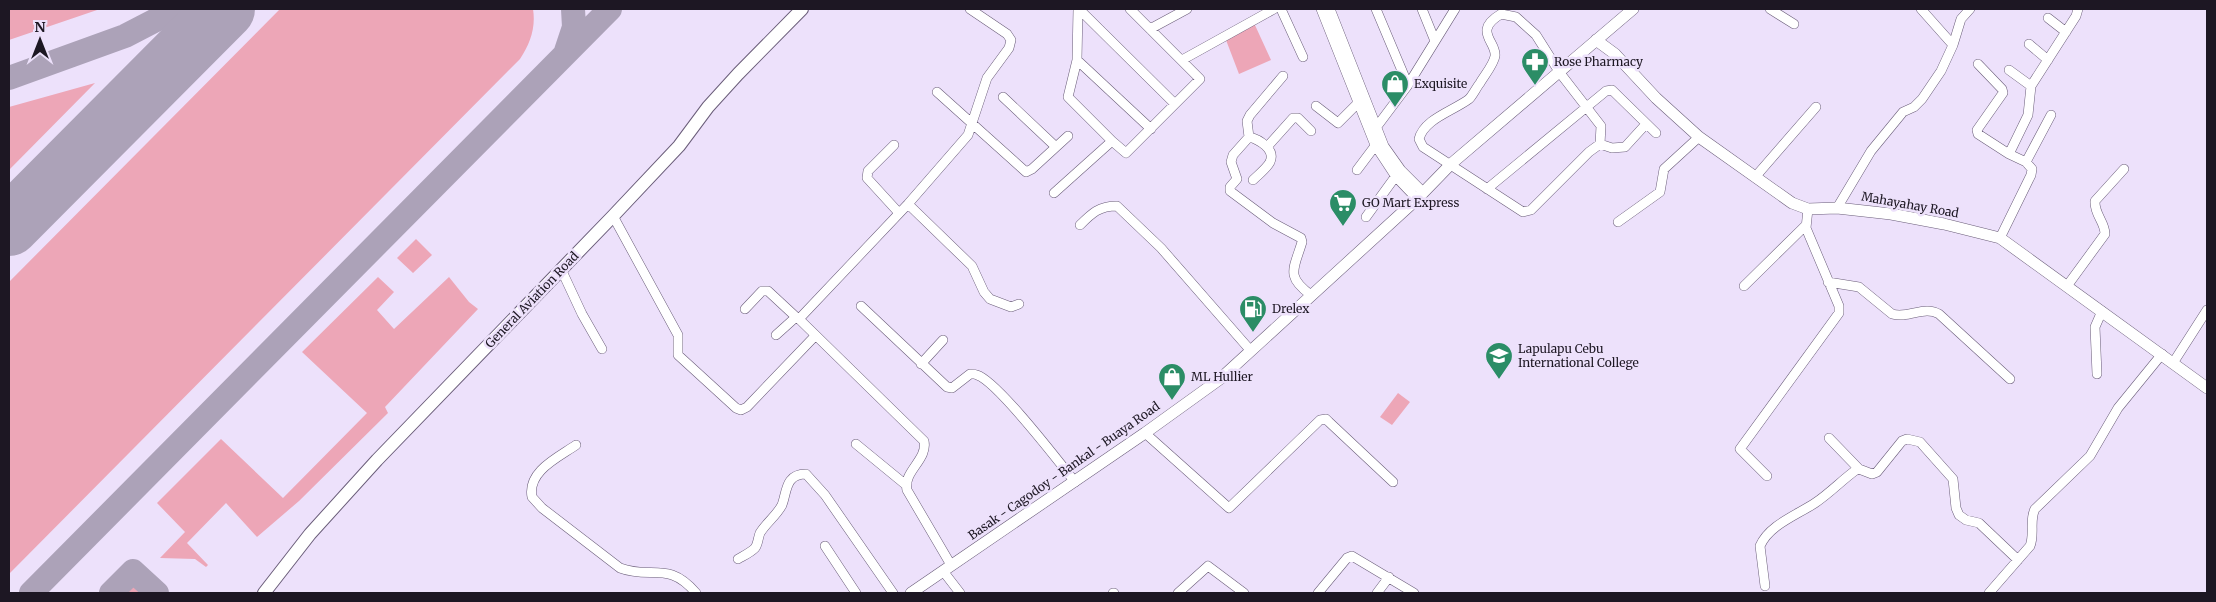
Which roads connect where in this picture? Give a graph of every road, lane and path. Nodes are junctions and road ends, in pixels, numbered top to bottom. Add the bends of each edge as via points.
1 (802, 9) edge
2 (970, 9) edge
3 (1078, 9) edge
4 (1130, 9) edge
5 (1187, 9) edge
6 (1274, 9) edge
7 (1281, 9) edge
8 (1321, 9) edge
9 (1330, 9) edge
10 (1376, 9) edge
11 (1422, 9) edge
12 (1455, 9) edge
13 (1633, 9) edge
14 (1770, 9) edge
15 (1921, 9) edge
16 (1970, 9) edge
17 (2078, 9) edge
18 (2048, 18) dead end
19 (1794, 24) dead end
20 (1150, 29) junction
21 (1609, 29) junction
22 (2066, 32) junction
23 (1596, 40) junction
24 (1435, 41) junction
25 (2029, 44) dead end
26 (1953, 45) junction
27 (1616, 54) junction
28 (1303, 57) dead end
29 (1077, 60) junction
30 (1182, 60) junction
31 (2048, 60) junction
32 (1978, 64) dead end
33 (2009, 70) dead end
34 (1560, 73) junction
35 (1283, 76) dead end
36 (1408, 85) junction
37 (2031, 86) junction
38 (937, 92) dead end
39 (1003, 98) dead end
40 (1362, 99) junction
41 (1175, 104) junction
42 (1316, 106) dead end
43 (1587, 107) junction
44 (1816, 108) dead end
45 (2051, 115) dead end
46 (1646, 124) junction
47 (972, 125) junction
48 (1151, 130) junction
49 (1375, 130) junction
50 (1311, 131) dead end
51 (1656, 132) dead end
52 (1068, 136) dead end
53 (1248, 136) junction
54 (1699, 137) junction
55 (1112, 141) junction
56 (1378, 142) junction
57 (1600, 144) junction
58 (894, 145) dead end
59 (1056, 147) junction
60 (1267, 147) junction
61 (2009, 154) junction
62 (2026, 162) junction
63 (1451, 164) junction
64 (2124, 169) dead end
65 (1357, 170) dead end
66 (1398, 173) junction
67 (1756, 176) junction
68 (1253, 180) dead end
69 (1487, 189) junction
70 (1054, 193) dead end
71 (1420, 195) junction
72 (908, 204) junction
73 (1837, 208) junction
74 (1808, 209) junction
75 (899, 212) junction
76 (613, 216) junction
77 (1366, 217) dead end
78 (1618, 222) dead end
79 (1080, 225) dead end
80 (1806, 225) junction
81 (2000, 238) junction
82 (561, 269) junction
83 (1828, 282) junction
84 (1744, 286) dead end
85 (2067, 286) junction
86 (1311, 295) junction
87 (1019, 304) dead end
88 (861, 306) dead end
89 (745, 309) dead end
90 (2207, 310) edge
91 (2102, 312) junction
92 (798, 318) junction
93 (776, 335) dead end
94 (815, 336) junction
95 (943, 340) dead end
96 (602, 348) dead end
97 (1251, 351) junction
98 (2162, 354) junction
99 (2174, 362) junction
100 (921, 364) junction
101 (2097, 374) dead end
102 (2010, 379) dead end
103 (2207, 388) edge
104 (1145, 433) junction
105 (1829, 438) dead end
106 (576, 444) dead end
107 (856, 444) dead end
108 (1859, 469) junction
109 (1767, 476) dead end
110 (1074, 482) junction
111 (1393, 482) dead end
112 (906, 485) junction
113 (825, 546) dead end
114 (738, 559) dead end
115 (2018, 560) junction
116 (947, 568) junction
117 (1389, 578) junction
118 (1766, 586) dead end
119 (264, 593) edge
120 (696, 593) edge
121 (856, 593) edge
122 (893, 593) edge
123 (911, 593) edge
124 (960, 593) edge
125 (1178, 593) edge
126 (1244, 593) edge
127 (1318, 593) edge
128 (1377, 593) edge
129 (1414, 593) edge
130 (1989, 593) edge

1 - 76 main road, General Aviation Road via 732,80 679,146
2 - 47 street via 1011,40 1009,48 990,72
3 - 29 street
3 - 41 street
4 - 20 street
5 - 20 street
6 - 30 street
7 - 28 street
8 - 40 street
9 - 40 street
10 - 36 street
11 - 24 street
12 - 24 street
13 - 21 street, Basak - Cagodoy - Bankal - Buaya Road
14 - 19 street
15 - 26 street
16 - 26 street via 1961,19
17 - 22 street
18 - 22 street
20 - 30 street
21 - 23 street, Basak - Cagodoy - Bankal - Buaya Road
21 - 27 street, Mahayahay Road
22 - 31 street
23 - 27 street, Mahayahay Road
23 - 34 street, Basak - Cagodoy - Bankal - Buaya Road
24 - 36 street
25 - 31 street
26 - 73 street via 1941,71 1922,99 1903,112 1871,151
27 - 54 street, Mahayahay Road via 1656,98
29 - 48 street
29 - 55 street via 1068,97
30 - 41 street via 1200,80
31 - 37 street
32 - 61 street via 2003,93 1977,130 1978,134
33 - 37 street
34 - 43 street
34 - 63 street, Basak - Cagodoy - Bankal - Buaya Road
34 - 63 street via 1527,24 1508,14 1495,17 1487,33 1495,57 1471,97 1435,119 1420,135 1423,147
35 - 53 street via 1250,115
36 - 49 street
37 - 61 street via 2028,115
38 - 47 street
39 - 59 street
40 - 42 street via 1338,123
40 - 49 street
41 - 48 street
43 - 46 street via 1606,90 1612,90
43 - 57 street via 1600,124
43 - 69 street
44 - 67 street
45 - 62 street
46 - 51 street
46 - 57 street via 1625,147 1612,148
47 - 59 street via 1026,172
47 - 72 street via 968,135
48 - 55 street via 1126,153
49 - 56 street
50 - 60 street via 1298,118 1293,118
52 - 59 street
53 - 60 street
53 - 86 street via 1230,162 1236,180 1230,191 1273,223 1301,238 1293,279
54 - 67 street, Mahayahay Road
54 - 78 street via 1664,169 1660,192
55 - 70 street
56 - 65 street
56 - 66 street
57 - 69 street via 1531,210 1523,212
58 - 75 street via 868,171 866,178
60 - 68 street via 1270,162
61 - 62 street
62 - 81 street via 2032,168 2031,175
63 - 69 street
63 - 71 street, Basak - Cagodoy - Bankal - Buaya Road
64 - 85 street via 2096,202 2095,208 2105,234
66 - 71 street
66 - 77 street
67 - 74 street, Mahayahay Road via 1792,203
71 - 86 street, Basak - Cagodoy - Bankal - Buaya Road
72 - 75 street
72 - 87 street via 972,266 990,299 1011,307
73 - 74 street, Mahayahay Road
73 - 81 street, Mahayahay Road via 1926,220
74 - 80 street
75 - 92 street
76 - 82 main road, General Aviation Road
76 - 94 street via 678,335 678,355 736,408 747,407
79 - 97 street via 1096,209 1117,206 1161,248
80 - 83 street
80 - 84 street
81 - 85 street, Mahayahay Road
82 - 96 street
82 - 119 main road, General Aviation Road via 310,534
83 - 102 street via 1859,287 1892,314 1933,310
83 - 109 street via 1839,306 1838,316 1740,449
85 - 91 street, Mahayahay Road
86 - 97 street, Basak - Cagodoy - Bankal - Buaya Road
88 - 100 street
89 - 92 street via 762,291 768,291
90 - 99 street
91 - 98 street, Mahayahay Road
91 - 101 street via 2095,327
92 - 93 street
92 - 94 street
94 - 112 street via 924,441 924,452
95 - 100 street
97 - 104 street, Basak - Cagodoy - Bankal - Buaya Road via 1220,379
98 - 99 street, Mahayahay Road
98 - 115 street via 2118,408 2090,456 2034,509 2032,542
99 - 103 street, Mahayahay Road
100 - 110 street via 947,387 952,388 970,374 983,378 1010,404
104 - 110 street, Basak - Cagodoy - Bankal - Buaya Road
104 - 111 street via 1229,508 1320,420 1326,419
105 - 108 street
106 - 120 street via 539,471 532,485 532,497 620,568 677,576
107 - 112 street
108 - 115 street via 1872,474 1877,472 1902,442 1908,439 1920,442 1953,479 1960,516 1978,522
108 - 118 street via 1763,540 1760,552
110 - 116 street, Basak - Cagodoy - Bankal - Buaya Road
112 - 116 street
113 - 121 street
114 - 122 street via 757,545 761,533 780,509 788,484 806,474 825,494
115 - 130 street
116 - 123 street, Basak - Cagodoy - Bankal - Buaya Road
116 - 124 street
117 - 127 street via 1352,556 1346,558
117 - 128 street
117 - 129 street
125 - 126 street via 1208,566

